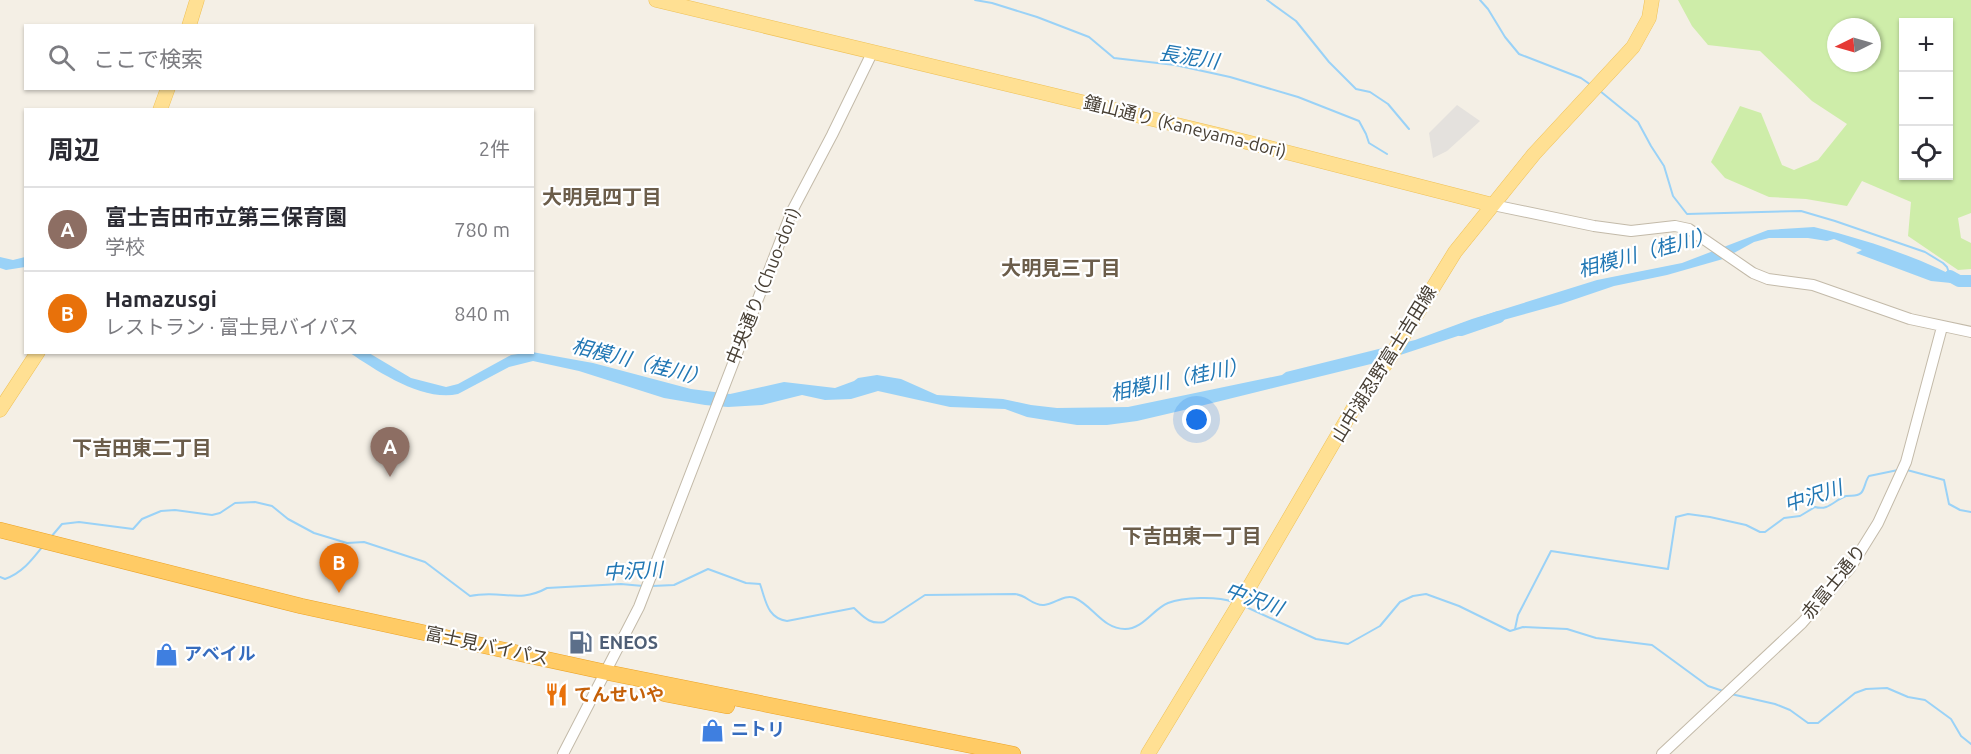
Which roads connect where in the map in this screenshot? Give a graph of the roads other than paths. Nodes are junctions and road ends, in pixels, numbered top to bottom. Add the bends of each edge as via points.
1 (197, 0) edge
2 (656, 0) edge
3 (1652, 0) edge
4 (190, 24) edge
5 (872, 53) junction
6 (167, 90) edge
7 (161, 108) edge
8 (1493, 205) junction
9 (1942, 327) junction
10 (1971, 333) edge
11 (37, 354) edge
12 (0, 410) edge
13 (0, 530) edge
14 (0, 540) edge
15 (42, 546) junction
16 (604, 676) junction
17 (563, 754) edge
18 (971, 754) edge
19 (1013, 754) edge
20 (1148, 754) edge
21 (1662, 754) edge

1 - 4 main road
2 - 5 main road, 鐘山通り (Kaneyama-dori)
3 - 8 main road, 山中湖忍野富士吉田線 via 1649,18 1632,47
5 - 8 main road, 鐘山通り (Kaneyama-dori)
5 - 16 street, 中央通り (Chuo-dori) via 792,211 639,608
6 - 7 main road
8 - 9 street, 鐘山通り (Kaneyama-dori) via 1631,231 1675,226 1689,229 1768,279 1813,285
8 - 20 main road, 山中湖忍野富士吉田線 via 1455,252 1353,409
9 - 10 street
9 - 21 street, 赤富士通り via 1898,483 1845,574 1802,623
11 - 12 main road
13 - 15 highway, 富士見バイパス
14 - 15 highway, 富士見バイパス
15 - 16 highway, 富士見バイパス via 182,586 352,627
16 - 17 street, 中央通り (Chuo-dori)
16 - 18 highway, 富士見バイパス via 686,698
16 - 19 highway, 富士見バイパス

